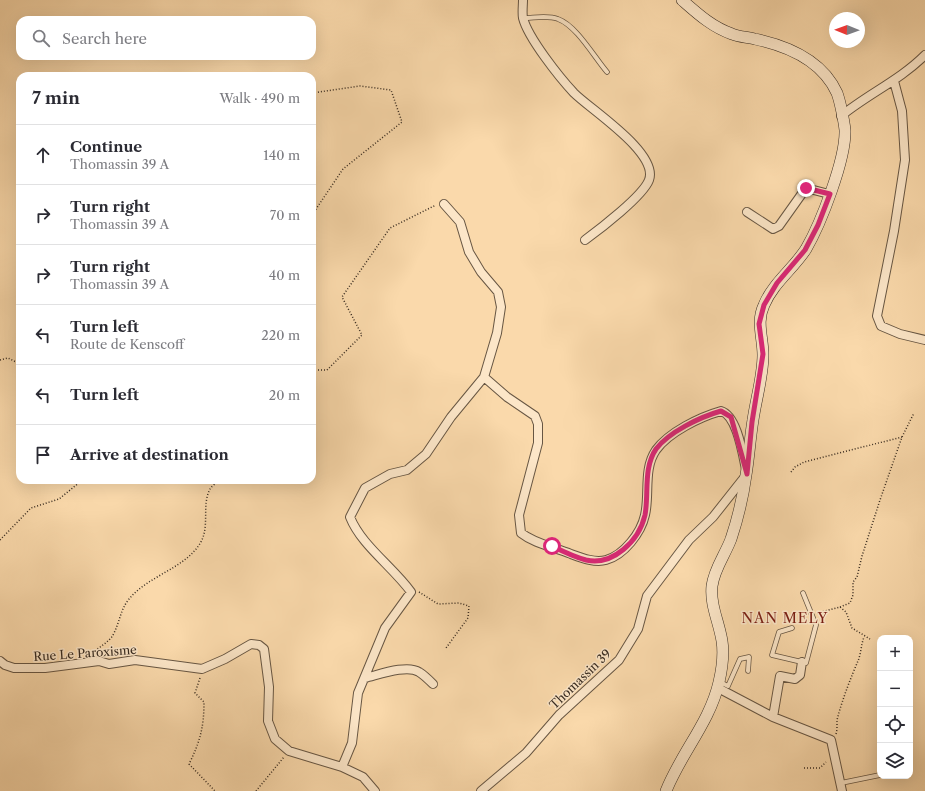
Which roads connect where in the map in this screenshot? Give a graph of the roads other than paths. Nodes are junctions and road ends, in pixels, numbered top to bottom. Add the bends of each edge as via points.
1 (523, 0) edge
2 (682, 0) edge
3 (523, 18) junction
4 (925, 56) edge
5 (606, 72) dead end
6 (894, 81) junction
7 (841, 116) junction
8 (830, 194) junction
9 (444, 204) road end
10 (747, 212) dead end
11 (585, 240) dead end
12 (925, 340) edge
13 (484, 377) junction
14 (747, 474) junction
15 (803, 593) dead end
16 (792, 628) dead end
17 (0, 661) edge
18 (802, 662) junction
19 (748, 671) dead end
20 (365, 678) junction
21 (433, 684) dead end
22 (719, 685) junction
23 (773, 717) junction
24 (342, 767) junction
25 (877, 776) edge
26 (841, 787) edge
27 (669, 790) edge
28 (375, 791) edge
29 (481, 791) edge

1 - 3 street
2 - 7 main road via 718,28 735,36 783,47 802,55 816,65 828,76 838,96
3 - 5 lane via 545,17 558,19 567,24
3 - 11 street via 542,55 574,93 625,135 648,165 650,174 646,185 613,218
4 - 6 street
6 - 7 street via 861,100
6 - 12 street via 902,111 905,160 877,316 881,326
7 - 8 main road via 845,130
8 - 10 street via 806,188 779,226 773,229
8 - 14 main road via 805,250 777,283 764,305 759,324 763,354
9 - 13 street via 460,222 469,252 481,272 498,292 501,307 498,326
13 - 14 street via 535,416 538,424 538,443 519,516 521,532 531,540 586,560 606,560 622,552 635,537 645,516 649,468 655,451 664,440 709,414 721,411 731,417
13 - 20 street via 451,417 426,454 407,470 390,474 365,488 350,517 355,530 385,565 399,575 411,592 385,628
14 - 22 main road via 736,522 714,574 712,586 711,601 722,642 723,661
14 - 29 street, Thomassin 39 via 713,517 689,540 647,596 638,630 619,660 559,715 526,753
15 - 18 lane via 816,626 806,663
16 - 18 lane via 778,632 772,655
17 - 24 street, Rue Le Paroxisme via 14,668 45,668 99,661 109,664 135,660 202,669 251,644 259,645 264,648 269,687 268,721 275,739 289,751
18 - 23 street via 800,675 795,679 780,676
19 - 22 lane via 749,657 740,659 728,686
20 - 21 street via 411,669 418,671
20 - 24 street via 358,693 352,743
22 - 23 street
22 - 27 main road via 712,707
23 - 26 street via 831,740
24 - 28 street via 363,777
25 - 26 lane

